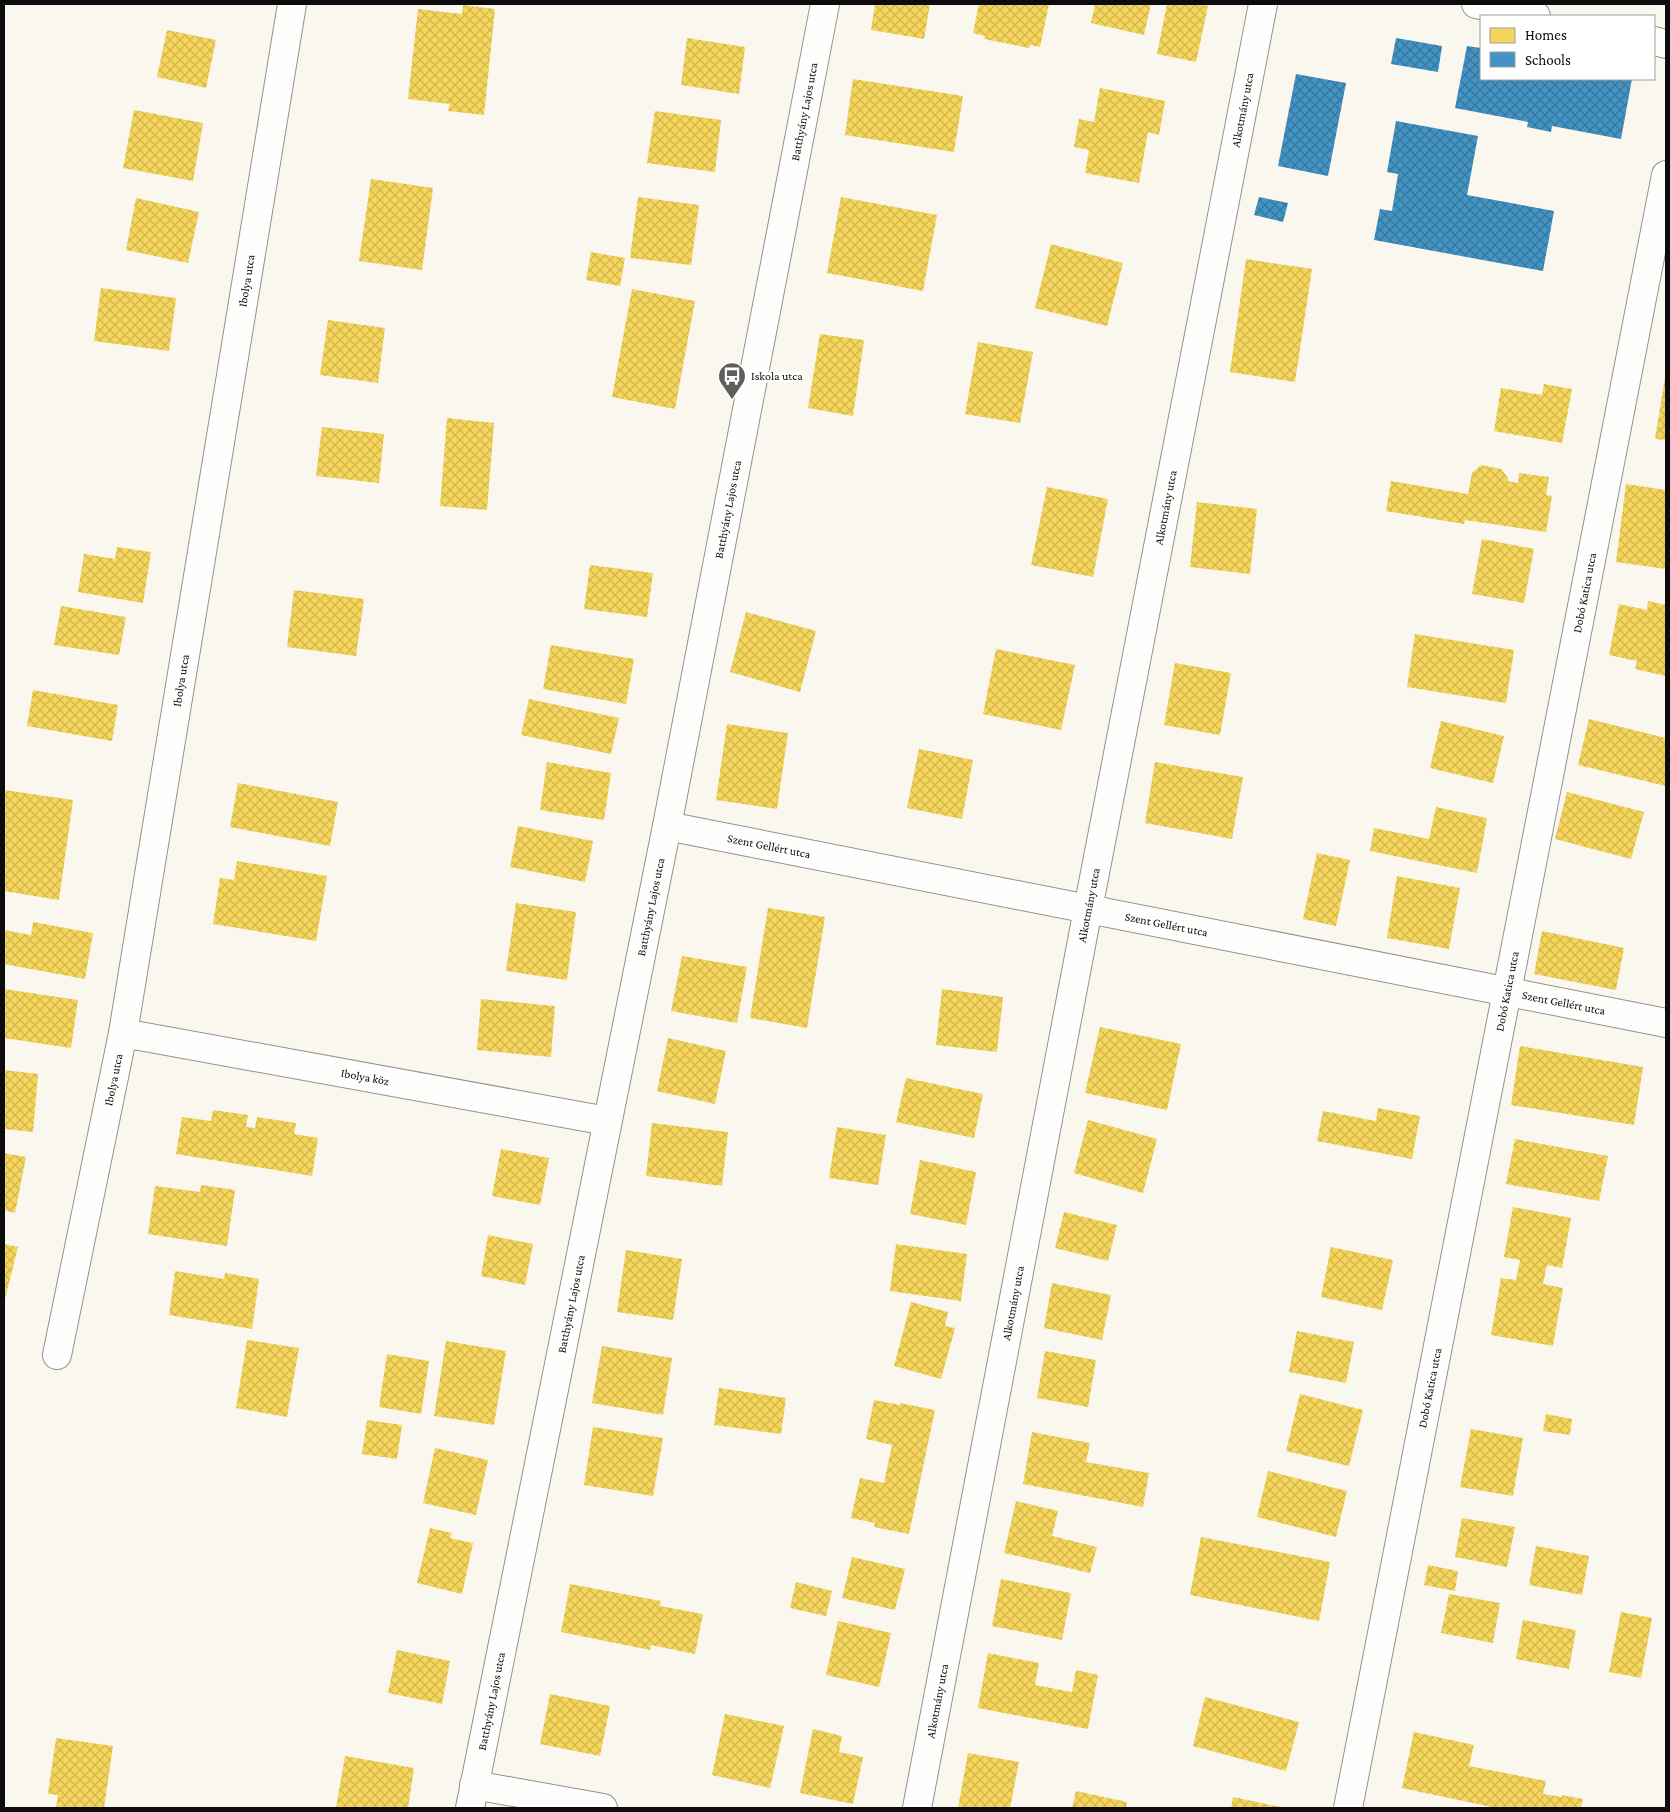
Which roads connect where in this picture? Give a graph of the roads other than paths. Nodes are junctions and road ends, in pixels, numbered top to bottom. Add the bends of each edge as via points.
1 (292, 4) edge
2 (825, 4) edge
3 (1263, 4) edge
4 (1476, 4) edge
5 (1531, 15) edge
6 (1666, 175) edge
7 (667, 826) junction
8 (1088, 909) junction
9 (1507, 992) junction
10 (1666, 1023) edge
11 (123, 1033) junction
12 (607, 1121) junction
13 (57, 1355) dead end
14 (472, 1797) edge
15 (604, 1808) edge
16 (917, 1808) edge
17 (1348, 1808) edge

1 - 11 street, Ibolya utca
2 - 7 street, Batthyány Lajos utca
3 - 8 street, Alkotmány utca
4 - 5 street
6 - 9 street, Dobó Katica utca
7 - 8 street, Szent Gellért utca
7 - 12 street, Batthyány Lajos utca
8 - 9 street, Szent Gellért utca
8 - 16 street, Alkotmány utca
9 - 10 street, Szent Gellért utca
9 - 17 street, Dobó Katica utca
11 - 12 street, Ibolya köz
11 - 13 street, Ibolya utca
12 - 14 street, Batthyány Lajos utca
14 - 15 street

